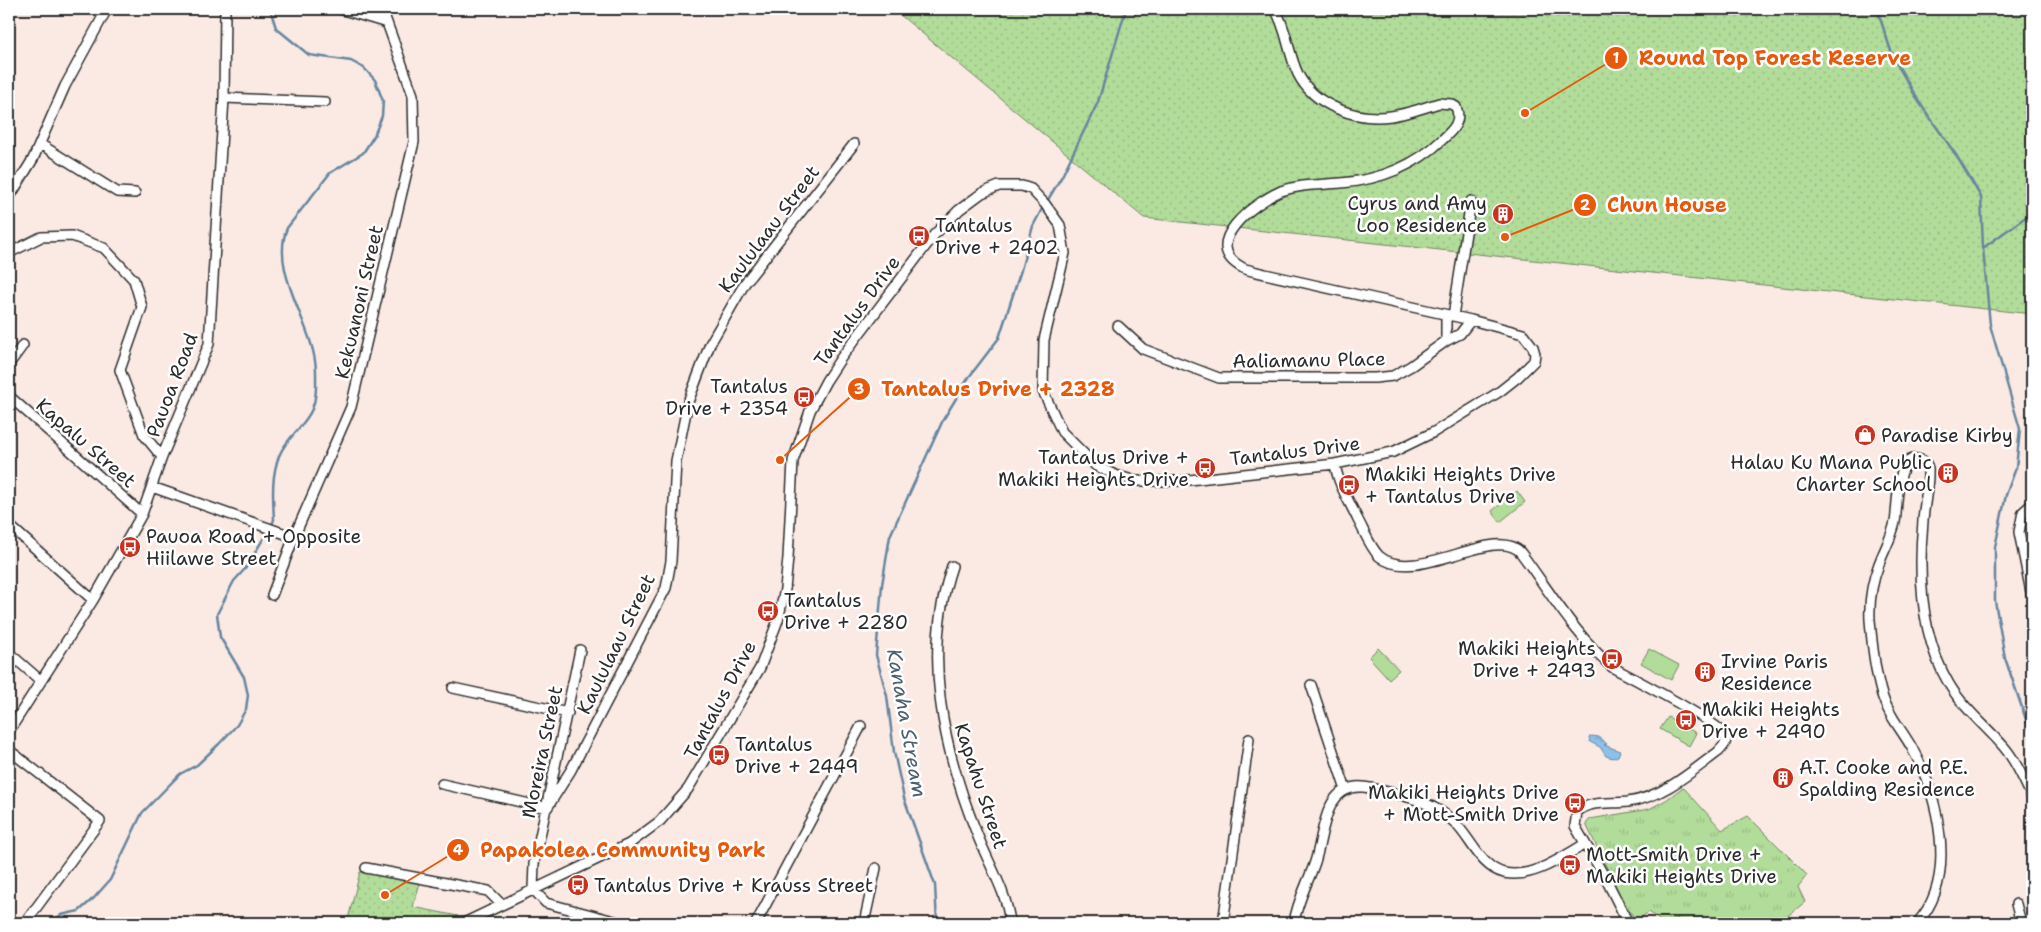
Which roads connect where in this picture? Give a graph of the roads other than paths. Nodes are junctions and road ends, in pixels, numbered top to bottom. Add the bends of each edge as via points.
1 (107, 9) edge
2 (225, 9) edge
3 (340, 9) edge
4 (382, 9) edge
5 (1275, 9) edge
6 (387, 23) junction
7 (224, 98) junction
8 (325, 102) dead end
9 (40, 144) junction
10 (854, 144) dead end
11 (135, 193) dead end
12 (9, 198) edge
13 (1471, 201) dead end
14 (9, 252) edge
15 (1450, 316) junction
16 (1471, 320) junction
17 (1118, 326) dead end
18 (1446, 341) junction
19 (24, 345) dead end
20 (9, 364) edge
21 (9, 396) edge
22 (162, 457) junction
23 (1335, 464) junction
24 (152, 487) junction
25 (2032, 504) edge
26 (142, 514) junction
27 (9, 525) edge
28 (294, 536) junction
29 (952, 566) dead end
30 (272, 595) dead end
31 (2032, 598) edge
32 (93, 600) junction
33 (2032, 610) edge
34 (2032, 634) edge
35 (580, 650) dead end
36 (9, 653) edge
37 (41, 681) junction
38 (1311, 685) dead end
39 (454, 688) dead end
40 (568, 713) junction
41 (861, 726) dead end
42 (9, 730) edge
43 (1249, 739) dead end
44 (9, 750) edge
45 (442, 784) dead end
46 (1346, 790) junction
47 (2032, 796) edge
48 (546, 808) junction
49 (1585, 844) junction
50 (366, 868) dead end
51 (876, 868) dead end
52 (533, 890) junction
53 (501, 904) junction
54 (2016, 904) dead end
55 (25, 923) edge
56 (464, 923) edge
57 (622, 923) edge
58 (756, 923) edge
59 (864, 923) edge
60 (1010, 923) edge
61 (1224, 923) edge
62 (1294, 923) edge
63 (1628, 923) edge
64 (1917, 923) edge
65 (2021, 923) edge

1 - 9 street via 65,86
2 - 7 street, Pauoa Road
3 - 6 street
4 - 6 street, Kekuanoni Street
5 - 15 street, Tantalus Drive via 1300,76 1310,91 1326,102 1370,118 1447,103 1456,107 1459,118 1436,146 1395,171 1350,182 1300,185 1268,198 1252,208 1229,232 1226,242 1230,256 1244,268 1265,274
6 - 28 street, Kekuanoni Street via 413,95 414,142 351,407
7 - 8 street
7 - 22 street, Pauoa Road via 209,344
9 - 11 street via 117,192
9 - 12 street
10 - 48 street, Kaululaau Street via 745,282 710,344 688,402 676,461 671,561 666,588 571,770
13 - 15 street
14 - 22 street via 41,237 72,236 104,248 134,280 142,307 120,370 144,435
15 - 16 street, Tantalus Drive
15 - 18 street
16 - 18 street, Aaliamanu Place via 1460,334
16 - 23 street, Tantalus Drive via 1523,334 1534,347 1534,361 1499,392 1414,443 1392,452
17 - 18 street, Aaliamanu Place via 1143,349 1219,378 1238,379 1393,376
19 - 20 street
21 - 26 street, Kapalu Street
22 - 24 street, Pauoa Road
23 - 49 street via 1342,489 1373,546 1385,559 1415,564 1483,547 1515,547 1585,640 1612,667 1706,719 1724,734 1724,746 1718,752 1655,794 1628,802 1594,804 1580,809 1575,826
23 - 52 street, Tantalus Drive via 1180,481 1136,481 1096,466 1062,432 1043,391 1044,340 1064,262 1065,243 1060,225 1031,189 999,186 982,193 959,210 928,242 841,358 810,411 793,461 785,589 778,620 760,668 699,773 674,807 640,838
24 - 26 street, Pauoa Road
24 - 28 street
25 - 31 street via 2023,512 2019,532
26 - 32 street, Pauoa Road
27 - 32 street
28 - 30 street, Kekuanoni Street
29 - 60 street, Kapahu Street via 939,630 938,686 942,721 967,808 1004,898
32 - 37 street, Pauoa Road
33 - 34 street
35 - 40 street, Moreira Street
36 - 37 street
37 - 42 street, Pauoa Road
38 - 46 street
39 - 40 street
40 - 48 street, Moreira Street
41 - 58 street
43 - 61 street
44 - 55 street via 100,821
45 - 48 street
46 - 49 street via 1369,788 1404,795 1434,807 1454,822 1483,860 1504,873 1537,869
46 - 62 street via 1336,796 1327,811 1319,847
47 - 64 street via 2005,749 1949,684 1934,649 1926,619 1921,571 1928,468 1924,461 1912,459 1900,477 1895,521 1872,584 1870,620 1882,696 1919,764 1940,833 1941,874 1932,901
48 - 52 street, Moreira Street via 534,864
49 - 63 street
50 - 53 street via 488,891
51 - 59 street
52 - 53 street, Tantalus Drive
52 - 57 street via 546,903
53 - 56 street, Tantalus Drive
54 - 65 street

